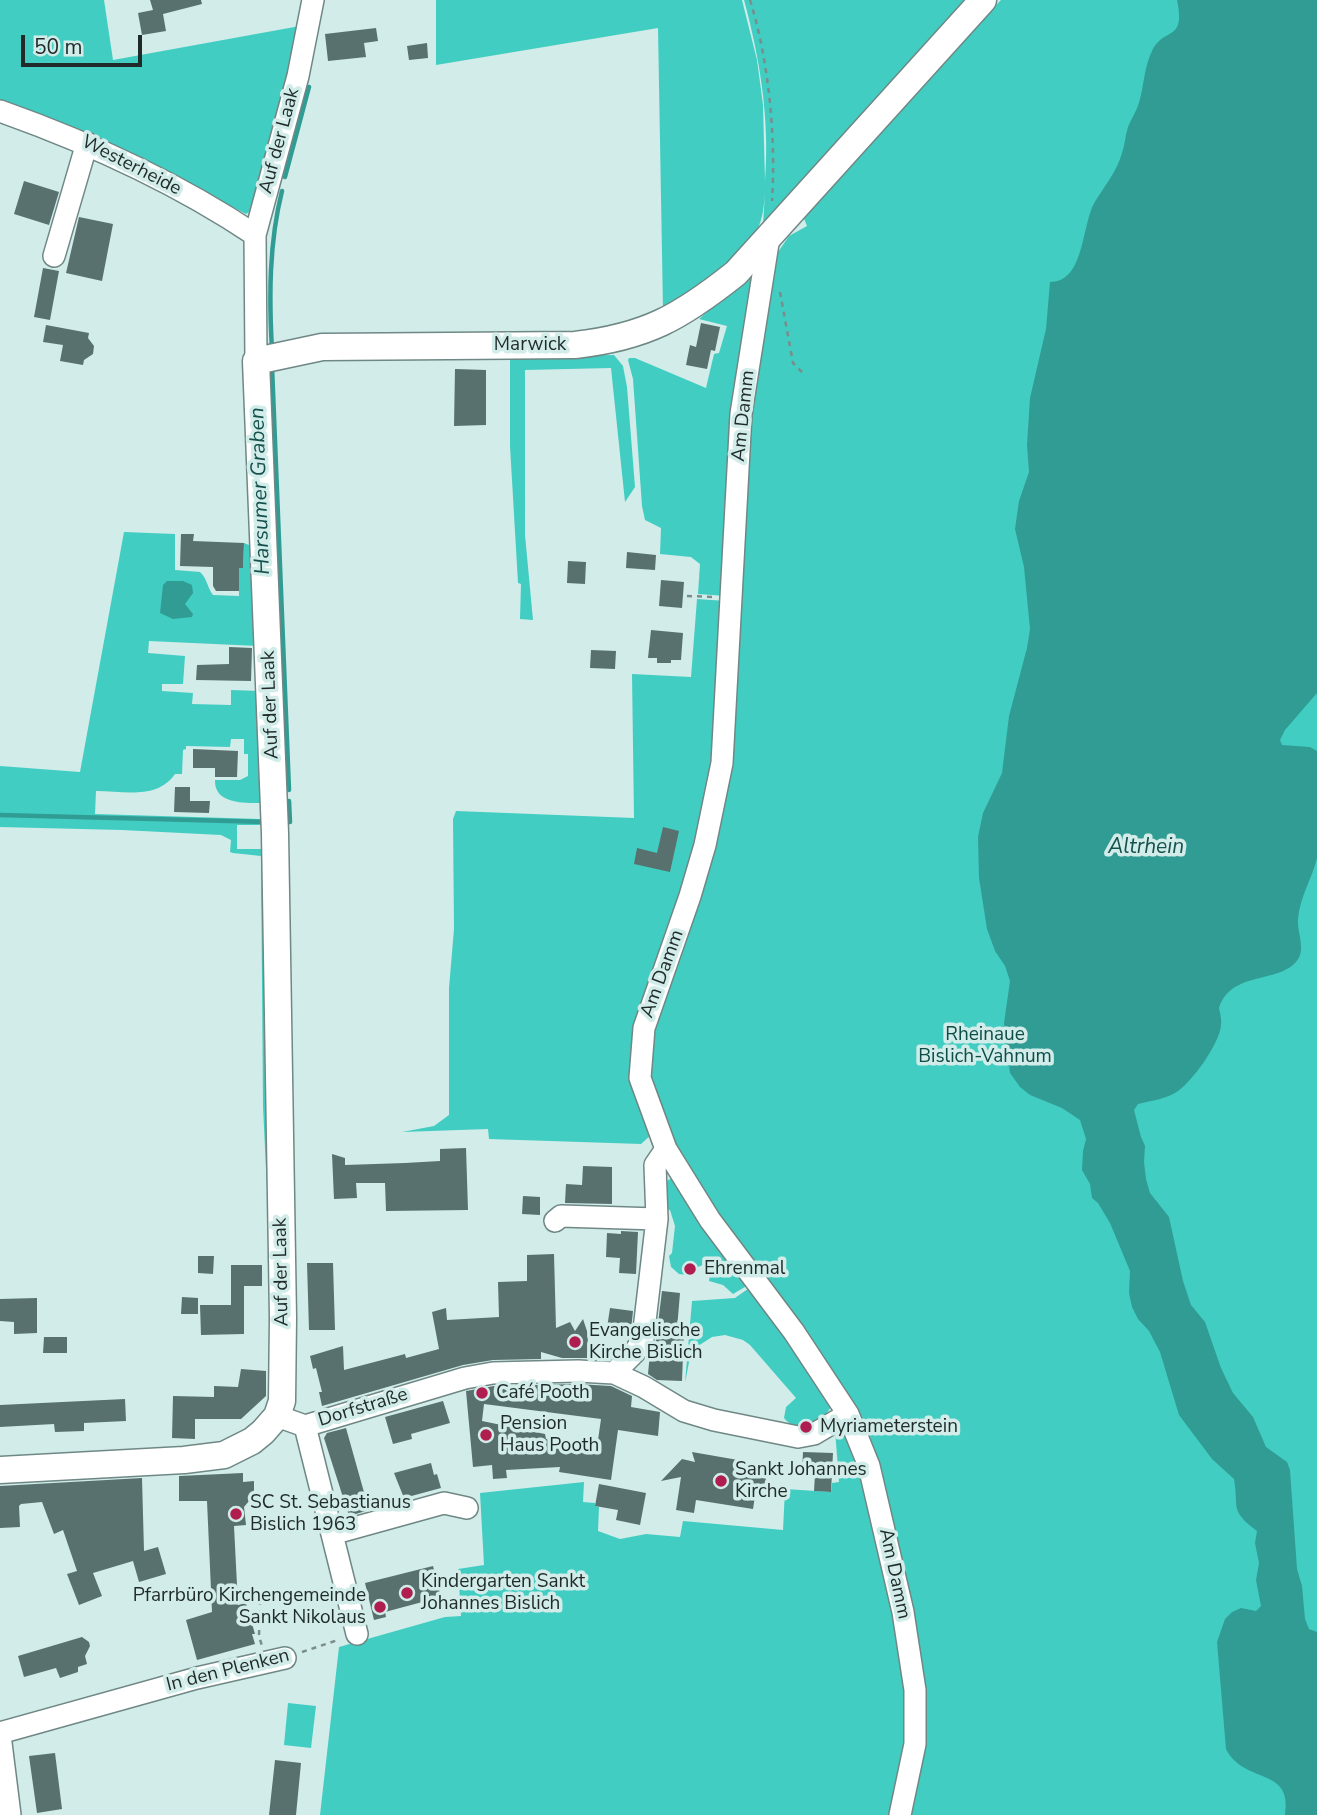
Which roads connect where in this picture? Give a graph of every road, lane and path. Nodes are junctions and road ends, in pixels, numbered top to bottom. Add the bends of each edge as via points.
1 (313, 0) edge
2 (750, 0) edge
3 (983, 0) edge
4 (0, 110) edge
5 (88, 143) junction
6 (255, 235) junction
7 (769, 237) junction
8 (54, 256) dead end
9 (779, 284) dead end
10 (256, 362) junction
11 (804, 374) dead end
12 (687, 596) dead end
13 (731, 597) junction
14 (666, 1149) junction
15 (657, 1219) junction
16 (555, 1221) dead end
17 (614, 1373) junction
18 (848, 1413) junction
19 (277, 1416) junction
20 (305, 1426) junction
21 (0, 1470) edge
22 (467, 1508) dead end
23 (332, 1534) junction
24 (260, 1600) dead end
25 (357, 1634) joint
26 (276, 1660) junction
27 (0, 1734) edge
28 (10, 1815) edge
29 (900, 1815) edge

1 - 6 street, Auf der Laak via 298,76
2 - 7 path via 772,131
3 - 7 main road, Marwick
4 - 5 street, Westerheide
5 - 6 street, Westerheide
5 - 8 street
6 - 10 street, Auf der Laak
7 - 10 main road, Marwick via 736,273 696,305 661,325 609,341 322,347
7 - 13 street, Am Damm via 741,414
9 - 11 path via 793,363
10 - 19 main road, Auf der Laak via 275,868 283,1318 282,1401
12 - 13 path
13 - 14 street, Am Damm via 722,763 690,897 644,1028 640,1078
14 - 15 street via 655,1165
14 - 18 street, Am Damm via 710,1220
15 - 16 street via 561,1216
15 - 17 street via 643,1338
17 - 18 street via 680,1410 798,1437 814,1434
17 - 20 street, Dorfstraße via 505,1373 465,1378
18 - 29 street, Am Damm via 869,1466 903,1612 915,1690 915,1744
19 - 20 street, Dorfstraße
19 - 21 main road via 252,1441 224,1455
20 - 23 street
22 - 23 street via 444,1503
23 - 25 street
24 - 26 path via 259,1636
25 - 26 path, In den Plenken
26 - 27 street, In den Plenken
27 - 28 street, In den Plenken

